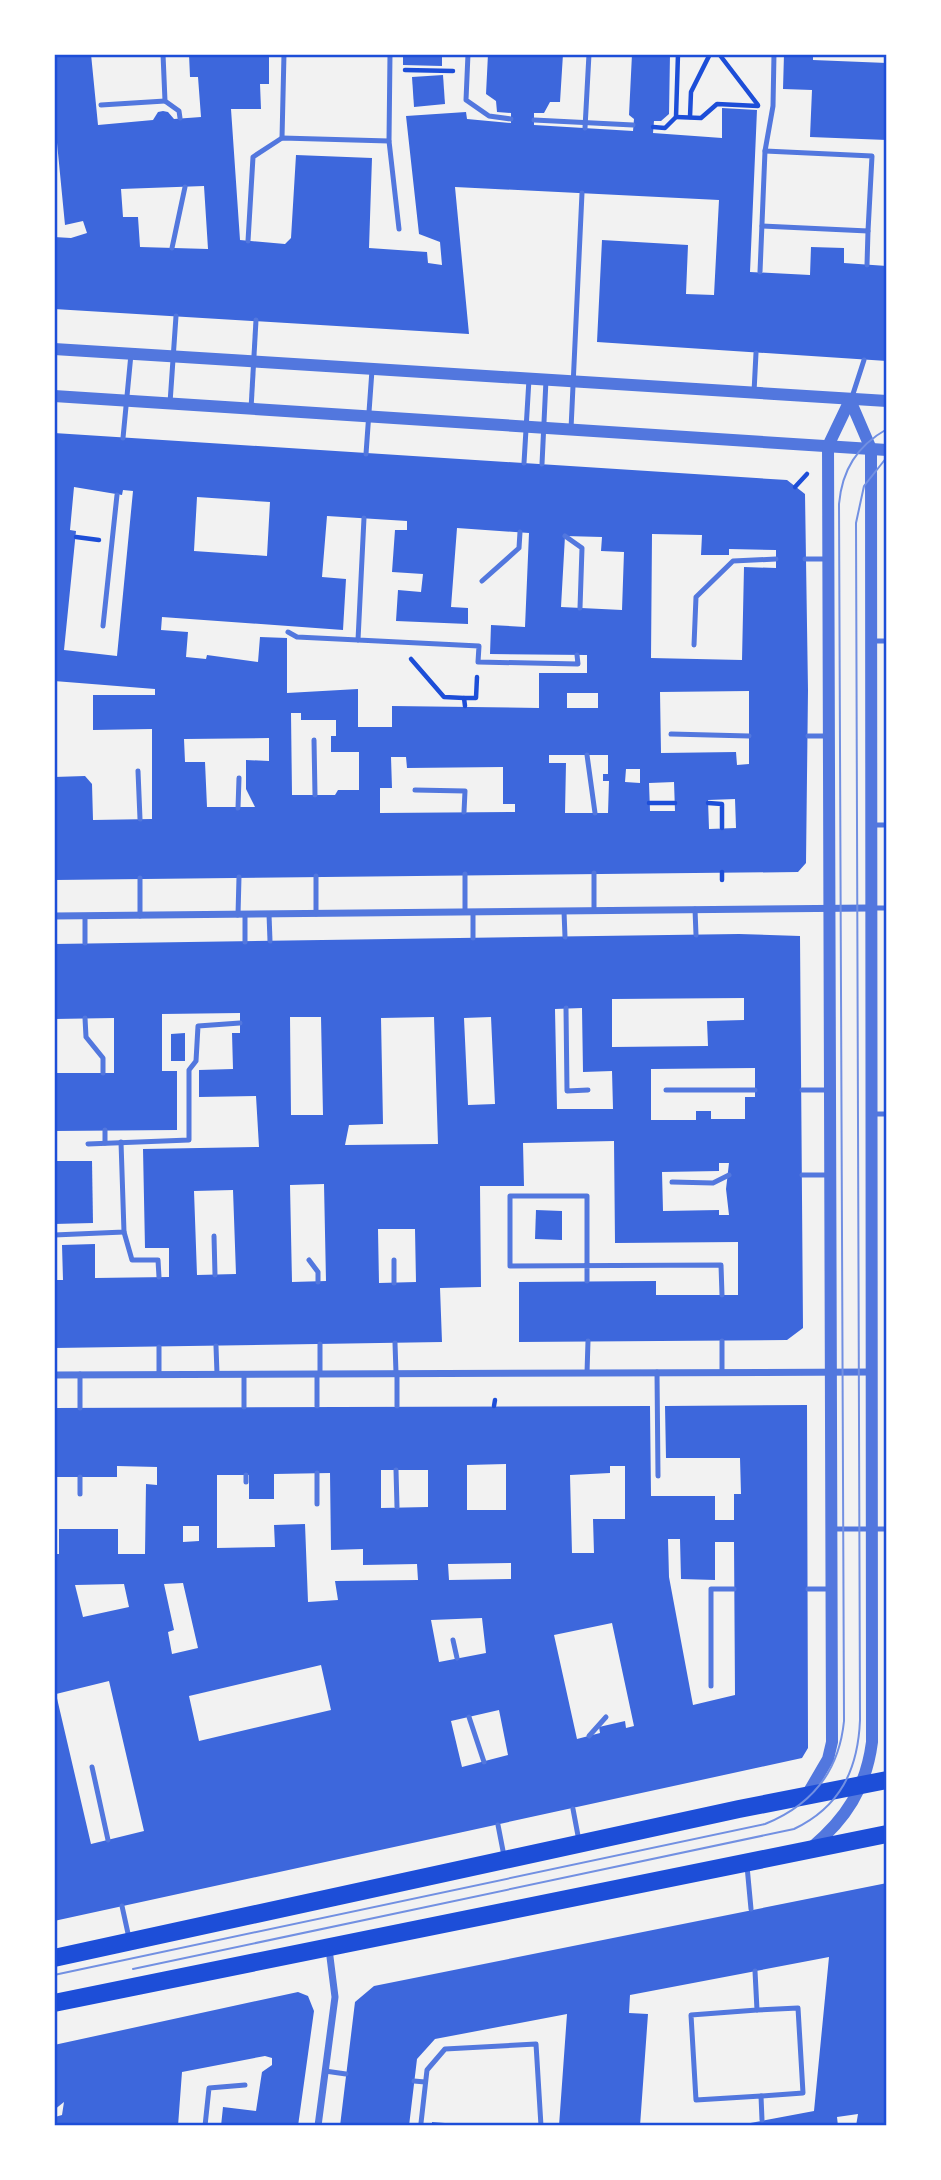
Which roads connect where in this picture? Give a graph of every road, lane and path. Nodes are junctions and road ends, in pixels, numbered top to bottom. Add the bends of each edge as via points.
1 (163, 54) edge
2 (284, 54) edge
3 (390, 54) edge
4 (468, 54) edge
5 (589, 54) edge
6 (678, 54) edge
7 (710, 54) edge
8 (719, 54) edge
9 (774, 54) edge
10 (390, 70) junction
11 (468, 72) junction
12 (165, 101) junction
13 (101, 105) dead end
14 (758, 106) junction
15 (773, 106) junction
16 (676, 117) junction
17 (690, 117) junction
18 (180, 118) dead end
19 (511, 118) dead end
20 (534, 120) dead end
21 (585, 125) junction
22 (633, 125) dead end
23 (653, 127) dead end
24 (282, 138) junction
25 (389, 141) junction
26 (765, 151) junction
27 (185, 187) dead end
28 (582, 194) dead end
29 (54, 196) edge
30 (54, 217) edge
31 (762, 226) junction
32 (399, 229) dead end
33 (868, 231) junction
34 (248, 241) dead end
35 (172, 248) dead end
36 (867, 265) dead end
37 (760, 272) dead end
38 (176, 316) dead end
39 (257, 320) dead end
40 (54, 349) edge
41 (756, 353) dead end
42 (131, 354) junction
43 (173, 357) junction
44 (864, 360) dead end
45 (254, 362) junction
46 (372, 370) junction
47 (528, 379) junction
48 (546, 380) junction
49 (574, 382) junction
50 (754, 394) junction
51 (54, 396) edge
52 (127, 400) junction
53 (850, 400) junction
54 (887, 401) edge
55 (170, 403) junction
56 (251, 408) junction
57 (368, 417) junction
58 (525, 426) junction
59 (543, 427) junction
60 (571, 429) junction
61 (123, 438) dead end
62 (828, 446) junction
63 (871, 449) junction
64 (887, 450) edge
65 (366, 454) dead end
66 (524, 463) dead end
67 (542, 464) dead end
68 (807, 474) dead end
69 (796, 487) dead end
70 (117, 495) dead end
71 (363, 518) dead end
72 (520, 532) dead end
73 (565, 536) dead end
74 (776, 559) dead end
75 (805, 559) dead end
76 (828, 559) junction
77 (482, 581) dead end
78 (580, 608) dead end
79 (103, 626) dead end
80 (288, 632) dead end
81 (358, 640) junction
82 (870, 641) junction
83 (887, 641) edge
84 (397, 642) junction
85 (694, 645) dead end
86 (577, 656) dead end
87 (478, 662) junction
88 (464, 698) junction
89 (465, 706) dead end
90 (671, 734) dead end
91 (749, 736) dead end
92 (808, 736) dead end
93 (828, 736) junction
94 (314, 740) dead end
95 (587, 755) dead end
96 (138, 771) dead end
97 (239, 778) dead end
98 (415, 790) dead end
99 (315, 795) dead end
100 (649, 803) dead end
101 (675, 803) dead end
102 (708, 803) dead end
103 (238, 808) dead end
104 (464, 812) dead end
105 (595, 813) dead end
106 (140, 819) dead end
107 (869, 825) junction
108 (887, 825) edge
109 (722, 828) dead end
110 (722, 872) dead end
111 (594, 873) dead end
112 (465, 874) dead end
113 (316, 876) dead end
114 (239, 877) dead end
115 (140, 878) dead end
116 (722, 880) dead end
117 (829, 908) junction
118 (869, 908) junction
119 (887, 908) edge
120 (695, 909) junction
121 (564, 911) junction
122 (594, 911) junction
123 (469, 912) junction
124 (269, 914) junction
125 (316, 914) junction
126 (242, 915) junction
127 (54, 916) edge
128 (85, 916) junction
129 (141, 916) junction
130 (696, 935) dead end
131 (565, 937) dead end
132 (474, 938) dead end
133 (245, 942) dead end
134 (270, 942) dead end
135 (85, 943) dead end
136 (566, 1009) dead end
137 (85, 1018) dead end
138 (240, 1023) dead end
139 (103, 1073) dead end
140 (588, 1090) dead end
141 (666, 1090) dead end
142 (755, 1090) dead end
143 (802, 1090) dead end
144 (830, 1090) junction
145 (870, 1114) junction
146 (887, 1114) edge
147 (105, 1130) dead end
148 (121, 1142) junction
149 (105, 1143) junction
150 (88, 1144) dead end
151 (729, 1175) dead end
152 (802, 1175) dead end
153 (830, 1175) junction
154 (671, 1182) dead end
155 (124, 1232) junction
156 (54, 1235) edge
157 (214, 1236) dead end
158 (309, 1260) dead end
159 (394, 1260) dead end
160 (587, 1266) junction
161 (215, 1275) dead end
162 (159, 1277) dead end
163 (587, 1281) dead end
164 (318, 1282) dead end
165 (394, 1283) dead end
166 (722, 1295) dead end
167 (588, 1341) dead end
168 (722, 1341) dead end
169 (395, 1343) dead end
170 (320, 1344) dead end
171 (216, 1346) dead end
172 (159, 1347) dead end
173 (657, 1372) junction
174 (722, 1372) junction
175 (830, 1372) junction
176 (872, 1372) junction
177 (396, 1373) junction
178 (587, 1373) junction
179 (54, 1374) edge
180 (80, 1374) junction
181 (159, 1374) junction
182 (217, 1374) junction
183 (244, 1374) junction
184 (318, 1374) junction
185 (317, 1406) dead end
186 (397, 1406) dead end
187 (244, 1407) dead end
188 (80, 1408) dead end
189 (396, 1470) dead end
190 (317, 1473) dead end
191 (658, 1476) dead end
192 (80, 1477) dead end
193 (80, 1494) dead end
194 (317, 1504) dead end
195 (397, 1507) dead end
196 (831, 1529) junction
197 (880, 1529) edge
198 (734, 1589) dead end
199 (808, 1589) dead end
200 (831, 1589) junction
201 (453, 1640) dead end
202 (457, 1658) dead end
203 (711, 1686) dead end
204 (469, 1717) dead end
205 (606, 1717) dead end
206 (589, 1736) dead end
207 (484, 1762) dead end
208 (92, 1767) dead end
209 (887, 1780) edge
210 (862, 1785) junction
211 (807, 1795) junction
212 (573, 1809) dead end
213 (498, 1825) dead end
214 (887, 1834) edge
215 (108, 1840) dead end
216 (580, 1844) junction
217 (809, 1849) junction
218 (505, 1859) junction
219 (746, 1863) junction
220 (122, 1906) dead end
221 (751, 1909) dead end
222 (130, 1941) junction
223 (329, 1948) junction
224 (54, 1958) edge
225 (755, 1971) dead end
226 (54, 2003) edge
227 (757, 2010) junction
228 (325, 2071) junction
229 (346, 2074) dead end
230 (414, 2081) dead end
231 (425, 2082) junction
232 (245, 2085) dead end
233 (761, 2096) junction
234 (762, 2120) dead end
235 (421, 2123) dead end
236 (205, 2126) edge
237 (318, 2126) edge
238 (541, 2126) edge

1 - 12 lane
2 - 24 lane
3 - 10 lane
4 - 11 lane
5 - 21 lane
6 - 16 path
7 - 17 path via 691,92
8 - 14 path
9 - 15 lane
10 - 11 path
10 - 25 lane
11 - 19 lane via 466,100 489,116
12 - 13 lane
12 - 18 lane via 179,111
14 - 15 path
14 - 17 path via 717,104 701,118
15 - 26 lane
16 - 17 path
16 - 23 path via 665,128
20 - 21 lane
21 - 22 lane
24 - 25 lane
24 - 34 lane via 253,157
25 - 32 lane
26 - 31 lane
26 - 33 lane via 872,156
27 - 35 lane
28 - 49 lane
29 - 30 lane
31 - 33 lane
31 - 37 lane
33 - 36 lane
38 - 43 lane
39 - 45 lane
40 - 42 street
41 - 50 lane
42 - 43 street
42 - 52 lane
43 - 45 street
43 - 55 lane
44 - 53 lane
45 - 46 street
45 - 56 lane
46 - 47 street
46 - 57 lane
47 - 48 street
47 - 58 lane
48 - 49 street
48 - 59 lane
49 - 50 street
49 - 60 lane
50 - 53 street
51 - 52 street
52 - 55 street
52 - 61 lane
53 - 54 street
53 - 62 street
53 - 63 street
55 - 56 street
56 - 57 street
57 - 58 street
57 - 65 lane
58 - 59 street
58 - 66 lane
59 - 60 street
59 - 67 lane
60 - 62 street
62 - 63 street
62 - 76 street
63 - 64 street
63 - 82 street
68 - 69 path
70 - 79 lane
71 - 81 lane
72 - 77 lane via 519,548
73 - 78 lane via 582,548
74 - 85 lane via 733,561 696,597
75 - 76 lane
76 - 93 street
80 - 81 lane via 297,637
81 - 84 lane
82 - 83 lane
82 - 107 street
84 - 87 lane via 479,646
84 - 88 path via 444,698
86 - 87 lane via 578,664
87 - 88 path via 477,698
88 - 89 path
90 - 91 lane
92 - 93 lane
93 - 117 street
94 - 99 lane
95 - 105 lane
96 - 106 lane
97 - 103 lane
98 - 104 lane via 465,791
100 - 101 path
102 - 109 path via 723,804
107 - 108 lane
107 - 118 street
110 - 116 path
111 - 122 lane
112 - 123 lane
113 - 125 lane
114 - 126 lane
115 - 129 lane
117 - 118 street
117 - 120 street
117 - 144 street
118 - 119 lane
118 - 145 street
120 - 122 street
120 - 130 lane
121 - 122 street
121 - 123 street
121 - 131 lane
123 - 125 street
123 - 132 lane
124 - 125 street
124 - 126 street
124 - 134 lane
126 - 129 street
126 - 133 lane
127 - 128 street
128 - 129 street
128 - 135 lane
136 - 140 lane via 567,1091
137 - 139 lane via 86,1037 103,1058
138 - 148 lane via 198,1026 196,1061 189,1070 189,1140
141 - 142 lane
143 - 144 lane
144 - 153 street
145 - 146 lane
145 - 176 street
147 - 149 lane
148 - 149 lane
148 - 155 lane
149 - 150 lane
151 - 154 lane via 713,1183
152 - 153 lane
153 - 175 street
155 - 156 lane
155 - 162 lane via 132,1260 158,1260
157 - 161 lane
158 - 164 lane via 318,1272
159 - 165 lane
160 - 160 lane via 587,1196 510,1196 510,1266
160 - 163 lane
160 - 166 lane via 721,1265
167 - 178 lane
168 - 174 lane
169 - 177 lane
170 - 184 lane
171 - 182 lane
172 - 181 lane
173 - 174 street
173 - 178 street
173 - 191 lane
174 - 175 street
175 - 176 street
175 - 196 street
176 - 197 street
177 - 178 street
177 - 184 street
177 - 186 lane
179 - 180 street
180 - 181 street
180 - 188 lane
181 - 182 street
182 - 183 street
183 - 184 street
183 - 187 lane
184 - 185 lane
189 - 195 lane
190 - 194 lane
192 - 193 lane
196 - 197 lane
196 - 200 street
197 - 210 street via 872,1742
198 - 203 lane via 710,1589
199 - 200 lane
200 - 211 street via 832,1742 828,1759
201 - 202 lane
204 - 207 lane
205 - 206 lane
208 - 215 lane
209 - 210 main road
210 - 211 main road
210 - 217 street via 832,1830
211 - 216 main road
212 - 216 lane
213 - 218 lane
214 - 217 main road
216 - 218 main road
217 - 219 main road
218 - 222 main road
219 - 221 lane
219 - 223 main road
220 - 222 lane
222 - 224 main road
223 - 226 main road
223 - 228 street via 335,1997
225 - 227 lane
227 - 233 lane via 798,2008 803,2093
227 - 233 lane via 691,2015 696,2100
228 - 229 lane
228 - 237 street
230 - 231 lane
231 - 235 lane
231 - 238 lane via 427,2070 445,2049 536,2044
232 - 236 lane via 209,2088
233 - 234 lane

